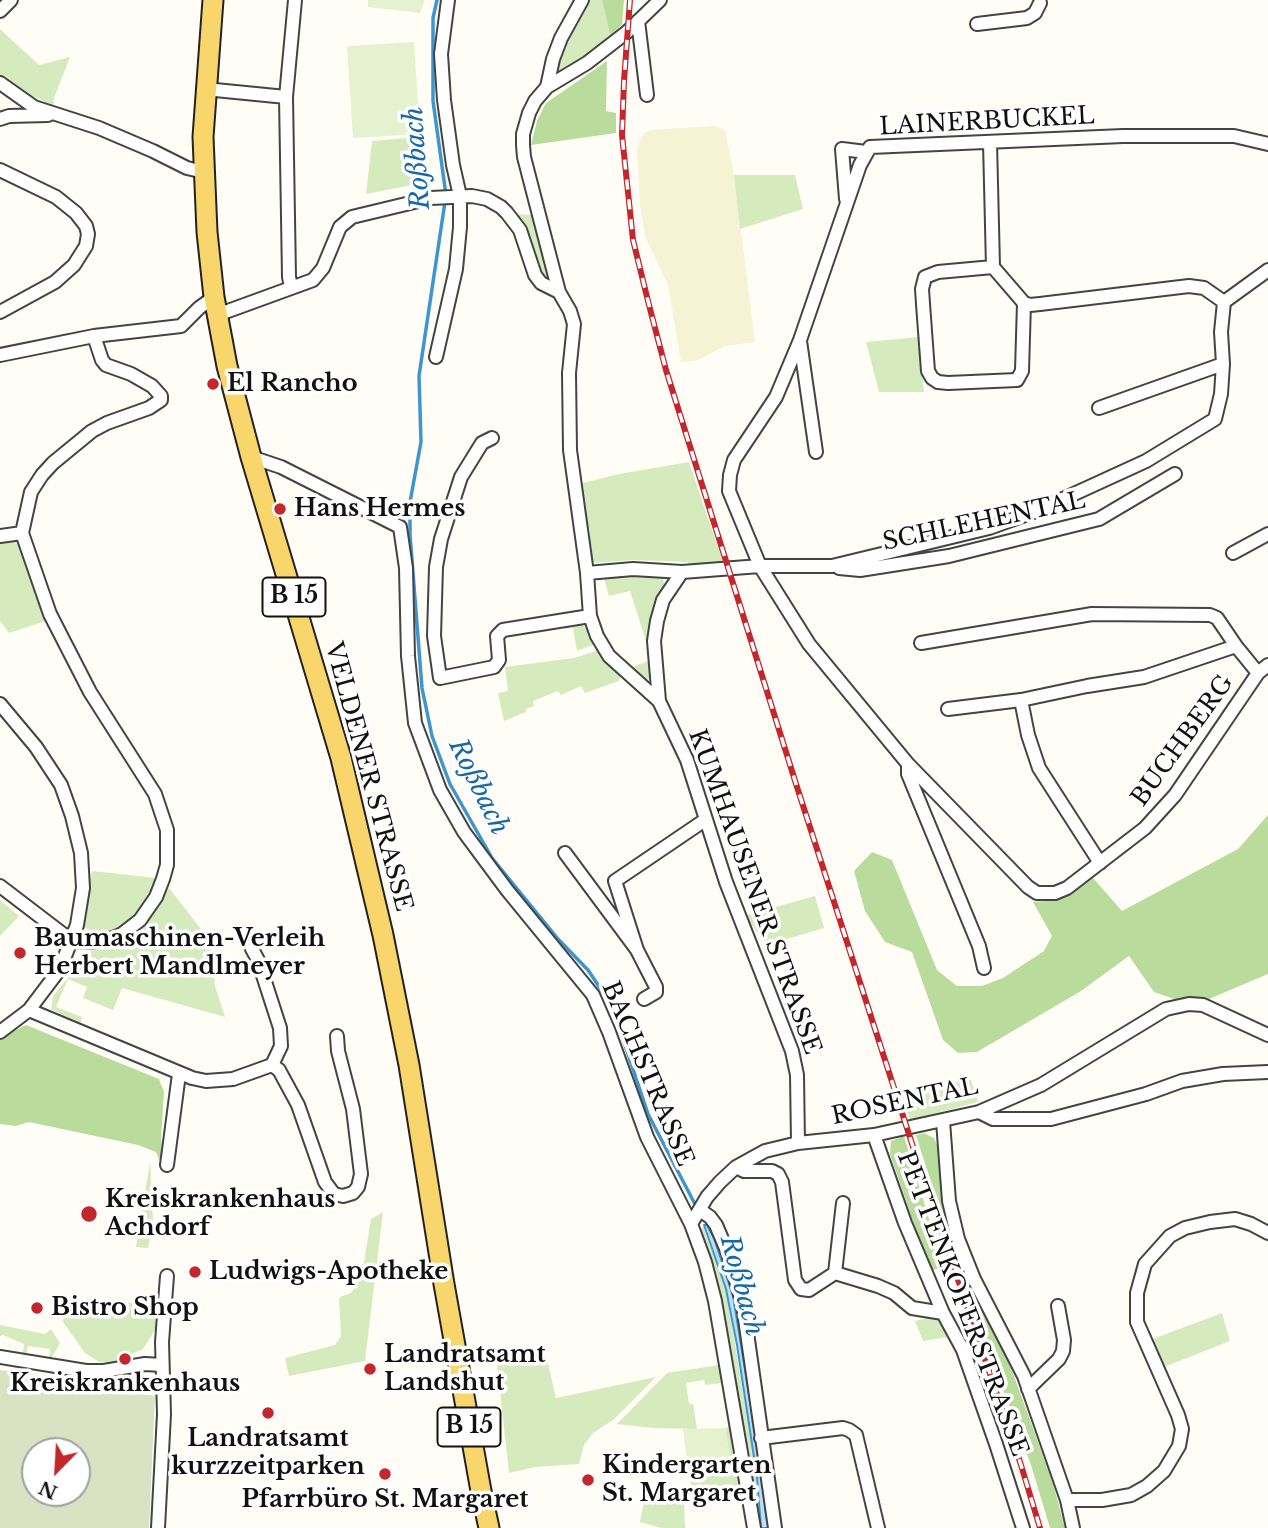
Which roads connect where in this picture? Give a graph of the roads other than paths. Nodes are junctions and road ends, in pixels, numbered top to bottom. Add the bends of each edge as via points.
1 (11, 0) edge
2 (213, 0) edge
3 (295, 0) edge
4 (448, 0) edge
5 (582, 0) edge
6 (660, 0) edge
7 (1055, 0) edge
8 (1040, 1) edge
9 (0, 11) edge
10 (638, 21) junction
11 (977, 24) dead end
12 (0, 83) edge
13 (547, 87) junction
14 (205, 89) junction
15 (648, 95) dead end
16 (286, 97) junction
17 (51, 113) junction
18 (0, 119) edge
19 (990, 142) junction
20 (1268, 144) edge
21 (866, 152) junction
22 (0, 170) edge
23 (204, 172) junction
24 (456, 197) junction
25 (847, 203) junction
26 (993, 267) junction
27 (1268, 271) edge
28 (291, 287) junction
29 (559, 292) junction
30 (1224, 302) junction
31 (1024, 303) junction
32 (215, 306) junction
33 (0, 312) edge
34 (94, 337) junction
35 (800, 340) junction
36 (0, 355) edge
37 (436, 358) dead end
38 (1223, 364) junction
39 (1098, 408) dead end
40 (492, 438) dead end
41 (816, 452) dead end
42 (251, 457) junction
43 (1175, 474) dead end
44 (22, 533) junction
45 (1268, 534) edge
46 (0, 536) edge
47 (1233, 553) dead end
48 (760, 566) junction
49 (832, 566) junction
50 (682, 572) junction
51 (587, 573) junction
52 (590, 616) junction
53 (921, 643) dead end
54 (1236, 646) junction
55 (1263, 669) edge
56 (659, 701) junction
57 (1021, 701) junction
58 (0, 704) edge
59 (948, 709) dead end
60 (908, 764) junction
61 (705, 820) junction
62 (565, 853) dead end
63 (1100, 863) junction
64 (615, 881) junction
65 (0, 886) edge
66 (595, 894) junction
67 (72, 941) junction
68 (252, 949) dead end
69 (637, 950) junction
70 (984, 968) dead end
71 (644, 999) dead end
72 (29, 1010) junction
73 (0, 1032) edge
74 (1268, 1035) edge
75 (337, 1036) dead end
76 (272, 1065) junction
77 (1268, 1072) edge
78 (179, 1074) junction
79 (979, 1112) junction
80 (943, 1121) junction
81 (874, 1135) junction
82 (798, 1143) junction
83 (167, 1165) dead end
84 (736, 1167) junction
85 (843, 1203) dead end
86 (698, 1214) junction
87 (1268, 1233) edge
88 (835, 1273) junction
89 (167, 1276) dead end
90 (1058, 1306) dead end
91 (943, 1313) junction
92 (0, 1357) edge
93 (162, 1365) junction
94 (1028, 1389) junction
95 (761, 1438) junction
96 (1067, 1500) junction
97 (158, 1528) edge
98 (489, 1528) edge
99 (754, 1528) edge
100 (775, 1528) edge
101 (878, 1528) edge
102 (1023, 1528) edge
103 (1073, 1528) edge

1 - 9 street
2 - 14 main road, VELDENER STRASSE / B 15
3 - 16 street
4 - 24 street via 442,54
5 - 13 street, KUMHAUSENER STRASSE via 561,38
6 - 10 street
7 - 8 street
8 - 11 street via 1027,18
10 - 13 street via 587,63
10 - 15 street
12 - 17 street
13 - 29 street, KUMHAUSENER STRASSE via 529,113 523,145
14 - 16 street
14 - 23 main road, VELDENER STRASSE / B 15
16 - 28 street
17 - 18 street
17 - 23 street
19 - 20 street, LAINERBUCKEL via 1234,136
19 - 21 street, LAINERBUCKEL via 875,146
19 - 26 street
21 - 25 street, LAINERBUCKEL
21 - 25 street via 842,149
22 - 33 street via 56,197 76,213 88,233 74,265 55,282
23 - 32 main road, VELDENER STRASSE / B 15
24 - 28 street via 431,198 352,217 341,228 313,280
24 - 29 street via 487,199 507,212 520,230 535,275
24 - 37 street via 460,227 456,269
25 - 35 street, LAINERBUCKEL
26 - 31 street
26 - 31 street via 925,276 923,304 932,378 948,383 1017,380 1022,371
27 - 30 street
28 - 32 street
29 - 51 street, KUMHAUSENER STRASSE via 574,324 570,450
30 - 31 street via 1204,289 1189,286
30 - 38 street, SCHLEHENTAL
32 - 34 street via 199,308 181,326
32 - 42 main road, VELDENER STRASSE / B 15
34 - 36 street
34 - 44 street via 106,365 152,386 161,400 92,431 53,463 32,492
35 - 41 street, LAINERBUCKEL
35 - 48 street, LAINERBUCKEL via 776,397 739,452 730,475 729,491
38 - 39 street
38 - 49 street, SCHLEHENTAL via 1215,419 1146,461 1039,510 989,527
40 - 52 street via 482,443 461,477 440,539 434,636 440,678 494,667 499,660 497,636 503,630
42 - 86 street, BACHSTRASSE via 281,467 400,527 411,705 440,790 471,842 593,995 647,1137
42 - 98 main road, VELDENER STRASSE / B 15 via 341,758 383,935
43 - 49 street, SCHLEHENTAL via 1099,519 917,562 860,570
44 - 46 street
44 - 67 street via 50,614 90,692 155,794 167,830 165,872 156,897 140,920 113,938
45 - 47 street
48 - 49 street, SCHLEHENTAL
48 - 50 street, SCHLEHENTAL
48 - 60 street, BUCHBERG via 809,644
50 - 51 street, SCHLEHENTAL via 633,569
50 - 56 street, KUMHAUSENER STRASSE via 663,600 657,621 654,642
51 - 52 street, KUMHAUSENER STRASSE
52 - 56 street, KUMHAUSENER STRASSE via 609,656
53 - 54 street via 1092,614 1210,615
54 - 55 street
54 - 57 street via 1144,677
55 - 63 street, BUCHBERG via 1175,795 1145,828
56 - 61 street, KUMHAUSENER STRASSE via 687,760
57 - 59 street
57 - 63 street via 1039,768
58 - 67 street via 61,785 72,816 83,888
60 - 63 street, BUCHBERG via 1037,893 1067,888
60 - 70 street, BUCHBERG
61 - 64 street
61 - 82 street, KUMHAUSENER STRASSE via 792,1051
62 - 66 street
64 - 66 street
64 - 69 street
65 - 67 street
66 - 69 street
67 - 72 street via 60,969
68 - 76 street via 280,1028 281,1046
69 - 71 street via 656,987 656,992
72 - 73 street
72 - 78 street
74 - 79 street, ROSENTAL via 1203,1005 1166,1009 1041,1085
75 - 76 street via 361,1174 353,1193 338,1196 325,1182 298,1105
76 - 78 street via 219,1081
77 - 79 street via 1182,1081 1051,1119 993,1119
78 - 83 street
79 - 80 street, ROSENTAL
80 - 81 street, ROSENTAL
80 - 94 street via 949,1201 958,1238
81 - 82 street, ROSENTAL
81 - 91 street, PETTENKOFERSTRASSE
82 - 84 street, ROSENTAL via 765,1151
84 - 86 street, ROSENTAL via 707,1196
84 - 88 street via 778,1174 795,1280 801,1289 809,1290
85 - 88 street
86 - 95 street, BACHSTRASSE via 716,1226 728,1252 743,1306
86 - 99 street, BACHSTRASSE
87 - 96 street via 1235,1219 1185,1228 1170,1236 1145,1264 1137,1293 1137,1322 1178,1415 1182,1429 1179,1446 1157,1479 1131,1495
88 - 91 street via 894,1293 912,1308
89 - 93 street
90 - 94 street via 1063,1351
91 - 102 street, PETTENKOFERSTRASSE via 963,1350
92 - 93 street via 86,1371
93 - 97 street
94 - 96 street
95 - 100 street, BACHSTRASSE
95 - 101 street via 843,1428 856,1435
96 - 103 street

